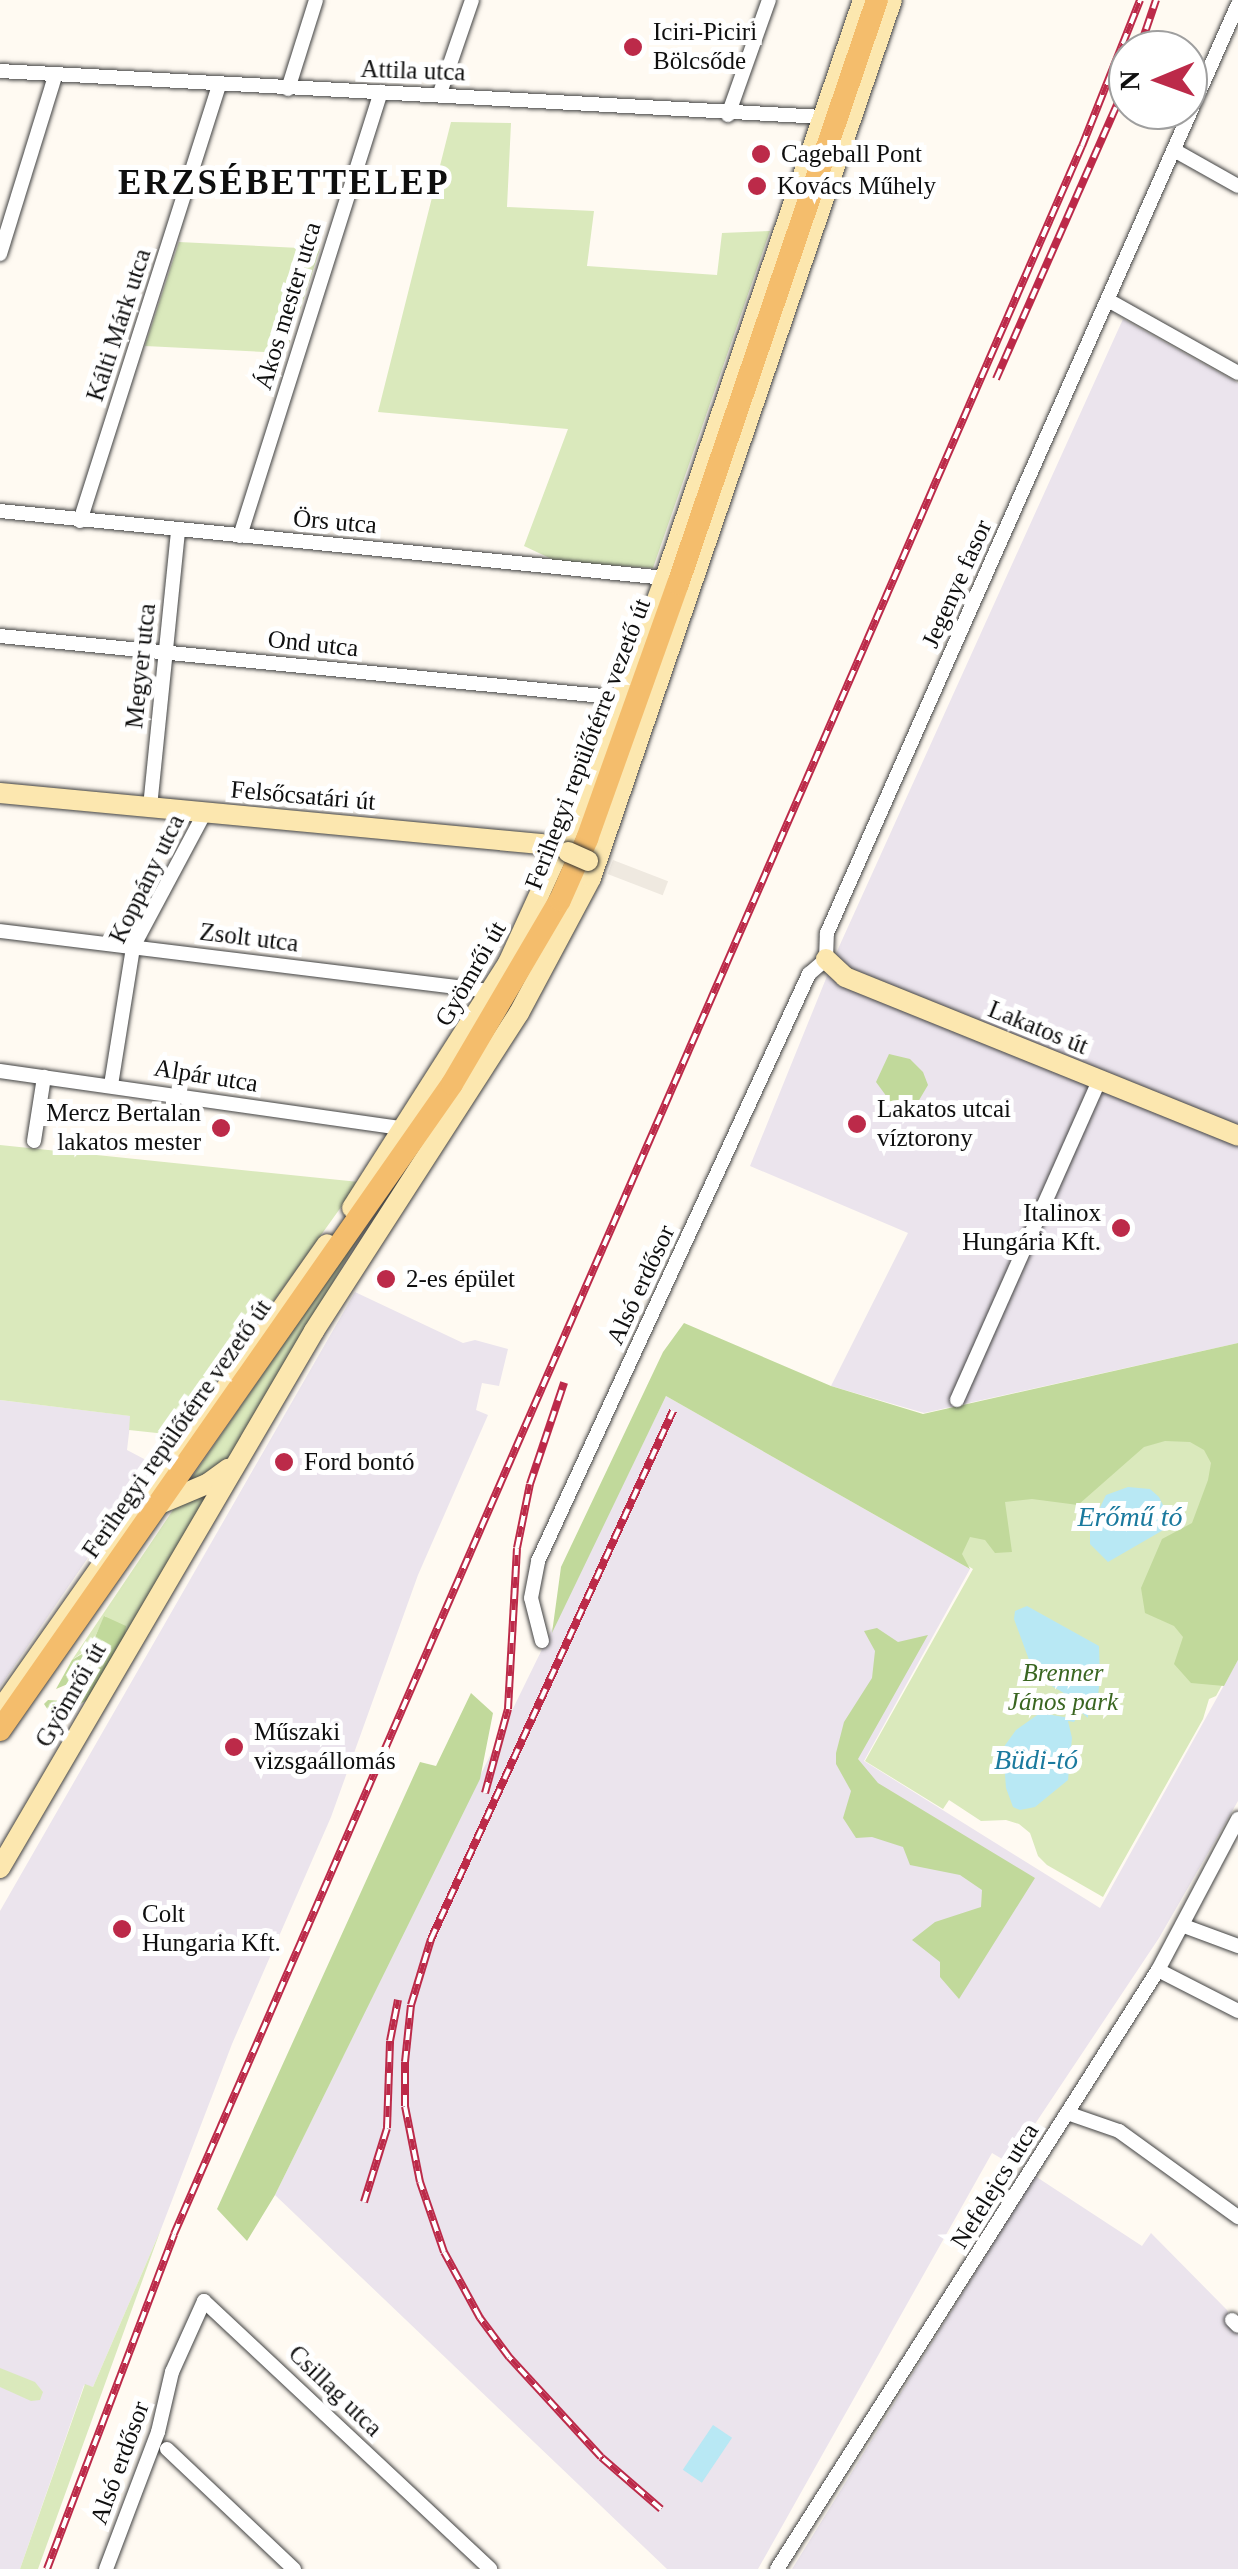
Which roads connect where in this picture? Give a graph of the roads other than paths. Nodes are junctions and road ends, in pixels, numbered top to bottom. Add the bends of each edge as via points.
1 (316, 0) edge
2 (472, 0) edge
3 (769, 0) edge
4 (863, 0) edge
5 (878, 0) edge
6 (892, 0) edge
7 (1238, 4) edge
8 (0, 71) edge
9 (56, 76) junction
10 (219, 85) junction
11 (288, 89) junction
12 (381, 92) junction
13 (440, 92) junction
14 (728, 115) junction
15 (824, 116) junction
16 (1174, 150) junction
17 (1238, 186) edge
18 (0, 254) edge
19 (1108, 300) junction
20 (1238, 373) edge
21 (0, 511) edge
22 (80, 521) junction
23 (178, 530) junction
24 (240, 536) junction
25 (665, 578) junction
26 (0, 636) edge
27 (164, 652) junction
28 (622, 698) junction
29 (0, 793) edge
30 (150, 807) junction
31 (206, 812) junction
32 (564, 851) junction
33 (592, 863) junction
34 (0, 931) edge
35 (133, 946) junction
36 (826, 958) junction
37 (492, 991) junction
38 (0, 1071) edge
39 (44, 1076) junction
40 (1100, 1079) junction
41 (111, 1085) junction
42 (404, 1129) junction
43 (1238, 1136) edge
44 (34, 1140) dead end
45 (956, 1400) dead end
46 (247, 1444) junction
47 (156, 1506) junction
48 (542, 1641) dead end
49 (0, 1710) edge
50 (0, 1730) edge
51 (1238, 1819) edge
52 (0, 1868) edge
53 (1184, 1926) junction
54 (1238, 1946) edge
55 (1158, 1970) junction
56 (1238, 2011) edge
57 (1067, 2113) junction
58 (1238, 2217) edge
59 (172, 2372) joint
60 (168, 2449) dead end
61 (106, 2569) edge
62 (294, 2569) edge
63 (490, 2569) edge
64 (777, 2569) edge

1 - 11 street
2 - 13 street
3 - 14 street
4 - 15 street, Gyömrői út
5 - 47 main road, Ferihegyi repülőtérre vezető út via 678,584 560,900 452,1084
6 - 33 street, Gyömrői út
7 - 16 street, Jegenye fasor
8 - 9 street, Attila utca
9 - 10 street, Attila utca
9 - 18 street
10 - 11 street, Attila utca
10 - 22 street, Kálti Márk utca
11 - 12 street, Attila utca
12 - 13 street, Attila utca
12 - 24 street, Ákos mester utca
13 - 14 street, Attila utca
14 - 15 street, Attila utca
15 - 25 street, Gyömrői út
16 - 17 street
16 - 19 street, Jegenye fasor
19 - 20 street
19 - 36 street, Jegenye fasor via 827,933
21 - 22 street, Örs utca
22 - 23 street, Örs utca
23 - 24 street, Örs utca
23 - 27 street, Megyer utca
24 - 25 street, Örs utca
25 - 28 street, Gyömrői út
26 - 27 street, Ond utca
27 - 28 street, Ond utca
27 - 30 street, Megyer utca
28 - 32 street, Gyömrői út
29 - 30 street, Felsőcsatári út
30 - 31 street, Felsőcsatári út
31 - 32 street, Felsőcsatári út
31 - 35 street, Koppány utca
32 - 33 street, Felsőcsatári út, bridge
32 - 37 street, Gyömrői út
33 - 46 street, Gyömrői út via 520,1013 396,1198
34 - 35 street, Zsolt utca
35 - 37 street, Zsolt utca
35 - 41 street, Koppány utca
36 - 40 street, Lakatos út via 845,978
36 - 48 street, Alsó erdősor via 809,974 538,1561 531,1607
37 - 42 street, Gyömrői út
38 - 39 street, Alpár utca
39 - 41 street, Alpár utca
39 - 44 street
40 - 43 street, Lakatos út
40 - 45 street
41 - 42 street, Alpár utca
42 - 49 street, Gyömrői út
46 - 47 street, Gyömrői út via 224,1475
46 - 52 street, Gyömrői út
47 - 50 main road, Ferihegyi repülőtérre vezető út
51 - 53 street, Nefelejcs utca
53 - 54 street
53 - 55 street, Nefelejcs utca
55 - 56 street
55 - 57 street, Nefelejcs utca
57 - 58 street via 1120,2131
57 - 64 street, Nefelejcs utca
59 - 61 street, Alsó erdősor via 158,2432
59 - 63 street, Csillag utca via 204,2301
60 - 62 street

